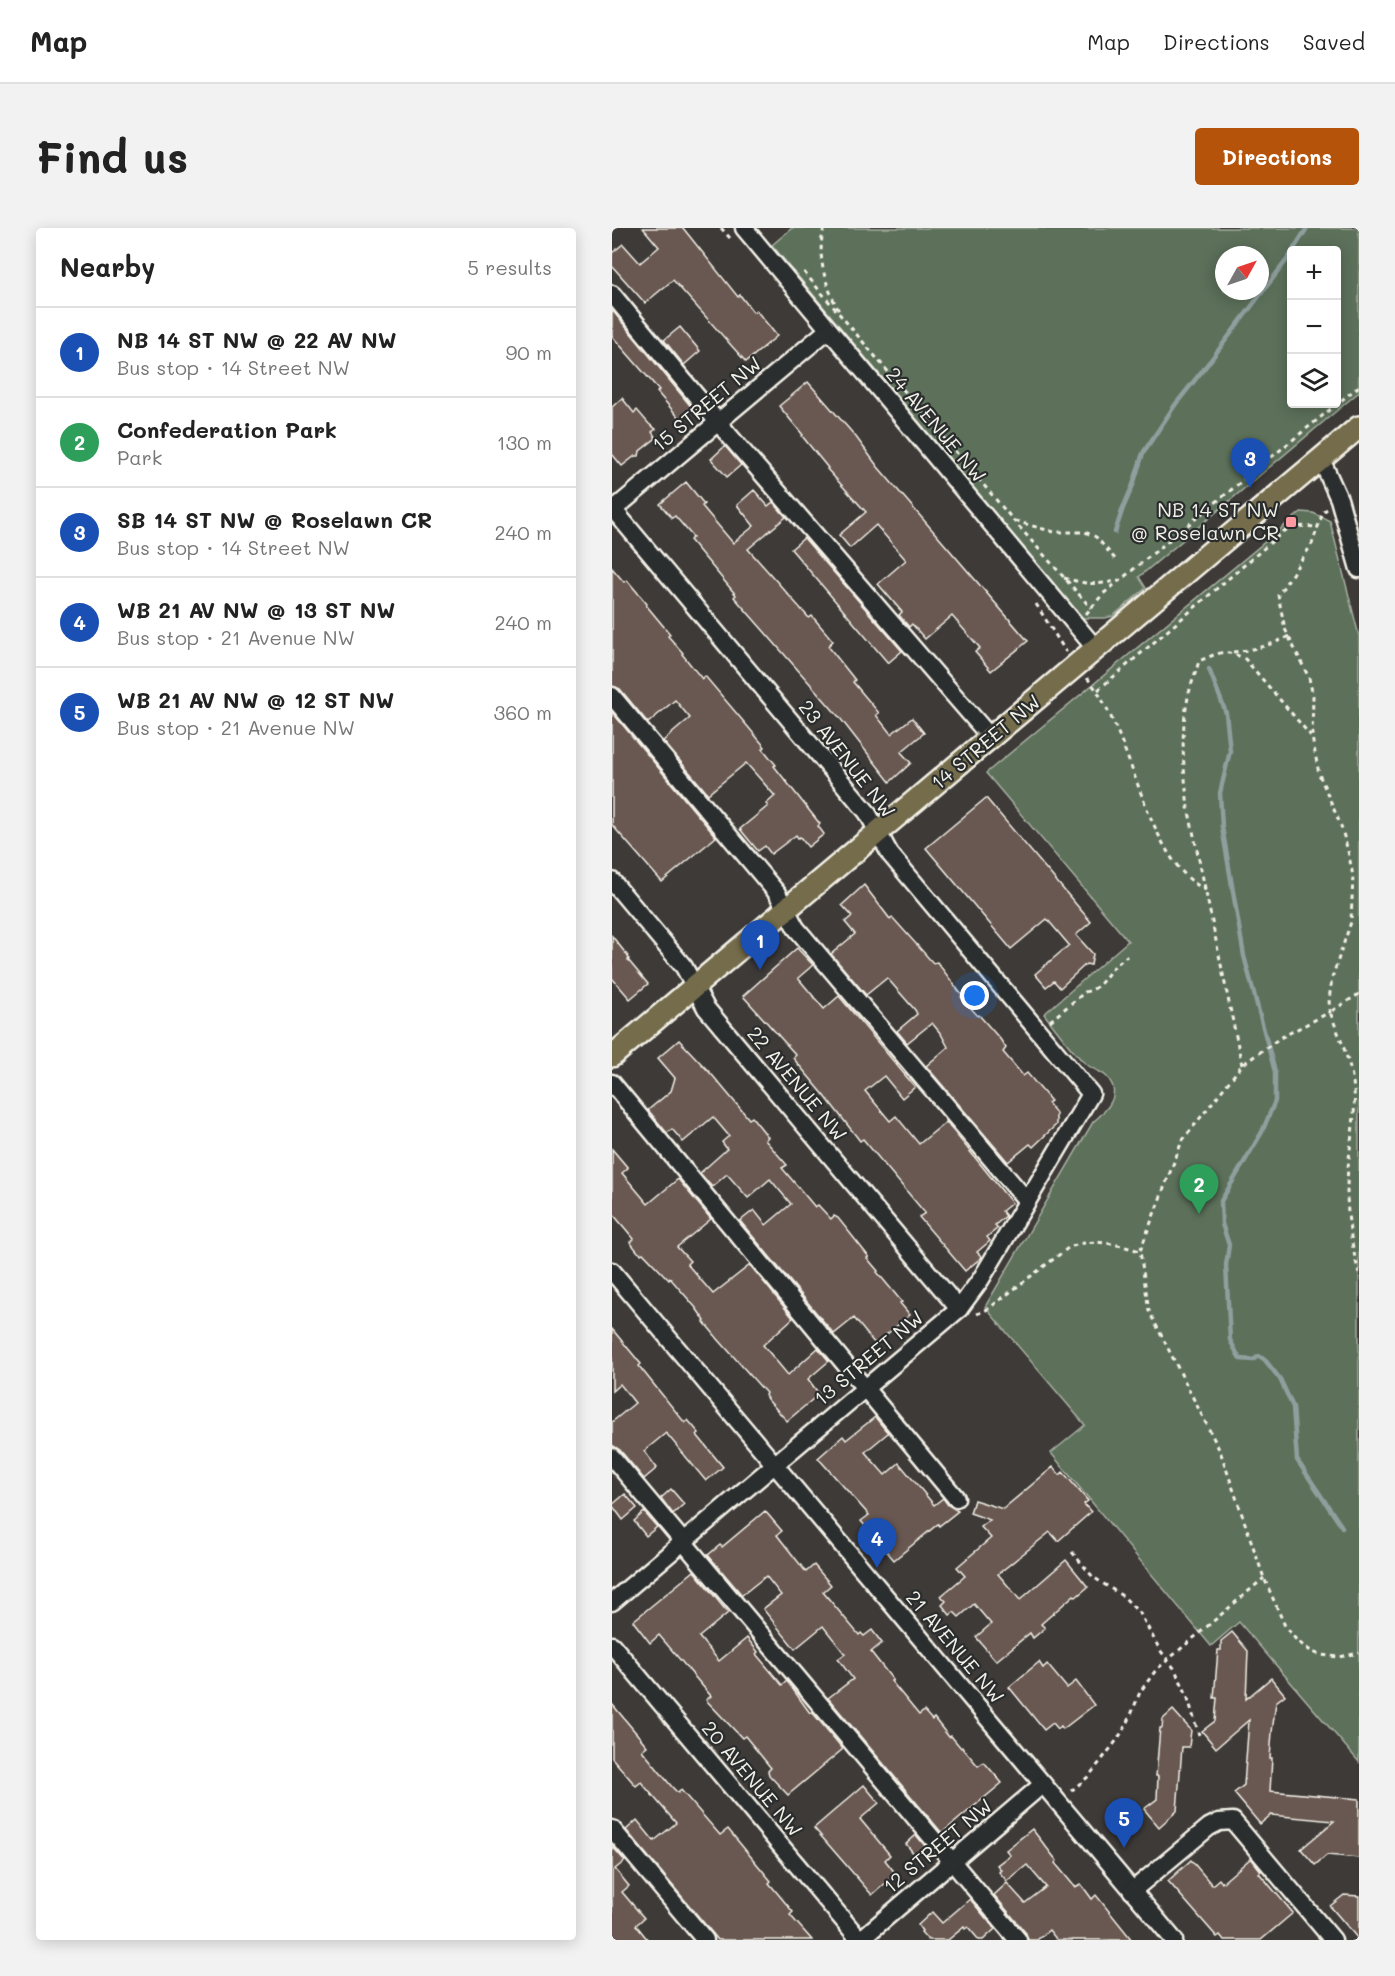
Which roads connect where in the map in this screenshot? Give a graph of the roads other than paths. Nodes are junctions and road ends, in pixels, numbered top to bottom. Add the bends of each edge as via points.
1 (744, 228) edge
2 (612, 294) edge
3 (828, 330) junction
4 (717, 422) junction
5 (1359, 427) edge
6 (1320, 459) junction
7 (612, 510) edge
8 (1359, 569) edge
9 (1096, 649) junction
10 (612, 696) edge
11 (991, 738) junction
12 (879, 832) junction
13 (612, 881) edge
14 (786, 910) junction
15 (695, 987) junction
16 (612, 1056) edge
17 (612, 1083) edge
18 (1091, 1094) joint
19 (1027, 1201) junction
20 (612, 1271) edge
21 (959, 1309) junction
22 (865, 1388) junction
23 (612, 1457) edge
24 (775, 1464) junction
25 (956, 1498) dead end
26 (683, 1542) junction
27 (612, 1602) edge
28 (612, 1645) edge
29 (1043, 1784) junction
30 (612, 1829) edge
31 (952, 1862) junction
32 (1132, 1891) junction
33 (705, 1940) edge
34 (860, 1940) edge
35 (1018, 1940) edge
36 (1174, 1940) edge
37 (1334, 1940) edge

1 - 3 street, 24 AVENUE NW
2 - 4 street
3 - 4 street, 15 STREET NW
3 - 9 street, 24 AVENUE NW
4 - 7 street, 15 STREET NW
4 - 11 street
5 - 6 main road, 14 STREET NW
6 - 8 street via 1339,499
6 - 9 main road, 14 STREET NW
7 - 12 street, 23 AVENUE NW via 867,812
9 - 11 main road, 14 STREET NW
10 - 14 street via 777,893
11 - 12 main road, 14 STREET NW
12 - 14 main road, 14 STREET NW
12 - 18 street, 23 AVENUE NW via 890,854
13 - 15 street, 22 AVENUE NW via 684,967
14 - 15 main road, 14 STREET NW
14 - 19 street via 796,928
15 - 16 main road, 14 STREET NW
15 - 21 street, 22 AVENUE NW via 706,1008
17 - 22 street
18 - 19 street, 13 STREET NW
19 - 21 street, 13 STREET NW
20 - 24 street, 21 AVENUE NW
21 - 22 street, 13 STREET NW
22 - 24 street, 13 STREET NW
22 - 25 street
23 - 26 street
24 - 26 street, 13 STREET NW
24 - 29 street, 21 AVENUE NW
26 - 27 street, 13 STREET NW
26 - 31 street
28 - 34 street, 20 AVENUE NW
29 - 31 street, 12 STREET NW
29 - 32 street, 21 AVENUE NW
30 - 33 street
31 - 34 street, 12 STREET NW
31 - 35 street
32 - 36 street, 21 AVENUE NW
32 - 37 street via 1209,1827 1233,1821

